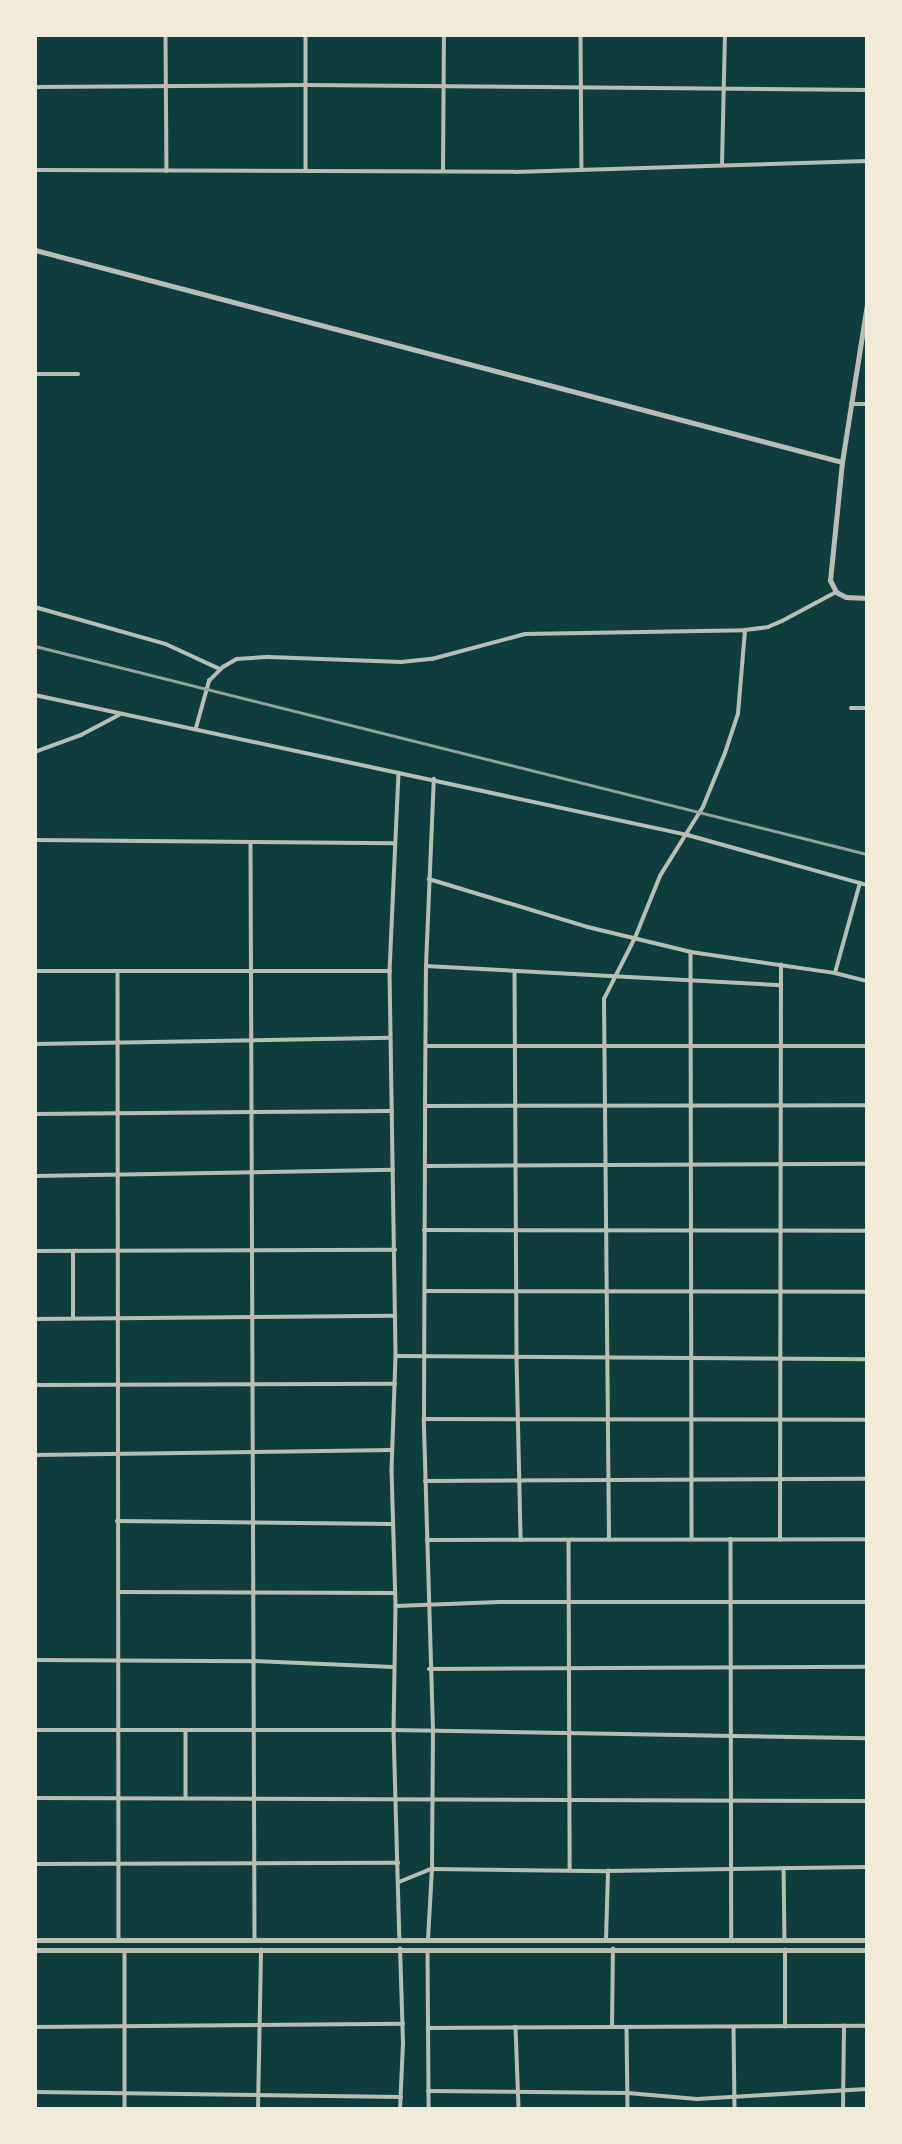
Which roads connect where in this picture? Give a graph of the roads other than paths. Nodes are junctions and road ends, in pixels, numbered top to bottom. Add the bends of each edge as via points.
1 (166, 35) edge
2 (306, 35) edge
3 (444, 35) edge
4 (581, 35) edge
5 (725, 35) edge
6 (306, 85) junction
7 (166, 86) junction
8 (35, 87) edge
9 (444, 87) junction
10 (581, 89) junction
11 (724, 89) junction
12 (867, 90) edge
13 (867, 160) edge
14 (722, 165) junction
15 (35, 170) edge
16 (582, 170) junction
17 (167, 171) junction
18 (306, 171) junction
19 (443, 171) junction
20 (35, 250) edge
21 (867, 304) edge
22 (864, 341) edge
23 (35, 374) edge
24 (78, 374) dead end
25 (851, 404) junction
26 (867, 404) edge
27 (842, 462) junction
28 (836, 592) junction
29 (867, 598) edge
30 (35, 607) edge
31 (745, 630) junction
32 (220, 669) junction
33 (35, 695) edge
34 (851, 708) dead end
35 (867, 708) edge
36 (121, 715) junction
37 (196, 728) junction
38 (35, 752) edge
39 (399, 773) junction
40 (434, 779) junction
41 (688, 835) junction
42 (35, 840) edge
43 (251, 842) junction
44 (394, 843) junction
45 (429, 879) junction
46 (860, 883) junction
47 (867, 885) edge
48 (635, 938) junction
49 (691, 951) junction
50 (780, 965) junction
51 (426, 966) junction
52 (253, 969) junction
53 (35, 971) edge
54 (118, 971) junction
55 (390, 971) junction
56 (515, 971) junction
57 (835, 973) junction
58 (615, 976) junction
59 (691, 980) junction
60 (867, 981) edge
61 (780, 985) junction
62 (251, 1038) junction
63 (390, 1038) junction
64 (119, 1043) junction
65 (35, 1044) edge
66 (516, 1045) junction
67 (604, 1045) junction
68 (691, 1045) junction
69 (426, 1046) junction
70 (780, 1046) junction
71 (867, 1046) edge
72 (780, 1105) junction
73 (867, 1105) edge
74 (605, 1106) junction
75 (691, 1106) junction
76 (425, 1107) junction
77 (517, 1108) junction
78 (252, 1110) junction
79 (392, 1111) junction
80 (118, 1113) junction
81 (35, 1114) edge
82 (606, 1164) junction
83 (780, 1164) junction
84 (867, 1164) edge
85 (425, 1166) junction
86 (516, 1166) junction
87 (690, 1166) junction
88 (393, 1170) junction
89 (253, 1173) junction
90 (118, 1174) junction
91 (35, 1176) edge
92 (517, 1229) junction
93 (424, 1230) junction
94 (604, 1230) junction
95 (691, 1231) junction
96 (779, 1231) junction
97 (867, 1231) edge
98 (253, 1248) junction
99 (395, 1250) junction
100 (35, 1251) edge
101 (118, 1251) junction
102 (74, 1252) junction
103 (425, 1291) junction
104 (516, 1292) junction
105 (778, 1292) junction
106 (867, 1292) edge
107 (604, 1293) junction
108 (691, 1293) junction
109 (395, 1316) junction
110 (117, 1317) junction
111 (253, 1317) junction
112 (73, 1318) junction
113 (35, 1319) edge
114 (396, 1356) junction
115 (425, 1357) junction
116 (605, 1357) junction
117 (691, 1357) junction
118 (778, 1358) junction
119 (517, 1359) junction
120 (867, 1359) edge
121 (117, 1384) junction
122 (395, 1384) junction
123 (35, 1385) edge
124 (252, 1385) junction
125 (424, 1419) junction
126 (519, 1419) junction
127 (607, 1419) junction
128 (779, 1419) junction
129 (867, 1419) edge
130 (690, 1420) junction
131 (393, 1450) junction
132 (252, 1452) junction
133 (117, 1454) junction
134 (35, 1455) edge
135 (867, 1479) edge
136 (520, 1480) junction
137 (608, 1480) junction
138 (690, 1480) junction
139 (780, 1480) junction
140 (425, 1481) junction
141 (117, 1521) junction
142 (252, 1523) junction
143 (393, 1524) junction
144 (692, 1539) junction
145 (731, 1539) junction
146 (867, 1539) edge
147 (427, 1540) junction
148 (521, 1540) junction
149 (569, 1540) junction
150 (610, 1540) junction
151 (780, 1540) junction
152 (118, 1592) junction
153 (253, 1592) junction
154 (395, 1593) junction
155 (569, 1602) junction
156 (867, 1602) edge
157 (730, 1603) junction
158 (427, 1604) junction
159 (396, 1606) junction
160 (35, 1660) edge
161 (118, 1661) junction
162 (252, 1661) junction
163 (393, 1667) junction
164 (733, 1667) junction
165 (867, 1667) edge
166 (569, 1668) junction
167 (429, 1669) junction
168 (35, 1730) edge
169 (118, 1730) junction
170 (394, 1730) junction
171 (186, 1731) junction
172 (433, 1731) junction
173 (253, 1732) junction
174 (570, 1735) junction
175 (732, 1737) junction
176 (867, 1738) edge
177 (118, 1797) junction
178 (186, 1797) junction
179 (35, 1798) edge
180 (254, 1798) junction
181 (397, 1798) junction
182 (431, 1800) junction
183 (571, 1800) junction
184 (732, 1800) junction
185 (867, 1801) edge
186 (118, 1862) junction
187 (254, 1863) junction
188 (398, 1863) junction
189 (35, 1864) edge
190 (867, 1867) edge
191 (784, 1868) junction
192 (732, 1869) junction
193 (432, 1870) junction
194 (570, 1870) junction
195 (608, 1871) junction
196 (399, 1882) junction
197 (35, 1940) edge
198 (119, 1940) junction
199 (255, 1940) junction
200 (400, 1940) junction
201 (429, 1940) junction
202 (606, 1940) junction
203 (785, 1940) junction
204 (867, 1940) edge
205 (732, 1941) junction
206 (400, 1949) junction
207 (613, 1949) junction
208 (35, 1950) edge
209 (125, 1950) junction
210 (261, 1950) junction
211 (428, 1950) junction
212 (785, 1950) junction
213 (867, 1950) edge
214 (403, 2024) junction
215 (259, 2025) junction
216 (785, 2026) junction
217 (844, 2026) junction
218 (867, 2026) edge
219 (35, 2027) edge
220 (124, 2027) junction
221 (516, 2027) junction
222 (612, 2027) junction
223 (734, 2027) junction
224 (428, 2028) junction
225 (626, 2028) junction
226 (844, 2088) junction
227 (867, 2089) edge
228 (428, 2091) junction
229 (35, 2092) edge
230 (519, 2092) junction
231 (628, 2093) junction
232 (124, 2095) junction
233 (258, 2097) junction
234 (401, 2097) junction
235 (735, 2097) junction
236 (125, 2109) edge
237 (258, 2109) edge
238 (400, 2109) edge
239 (429, 2109) edge
240 (519, 2109) edge
241 (628, 2109) edge
242 (735, 2109) edge
243 (843, 2109) edge

1 - 7 street
2 - 6 street
3 - 9 street
4 - 10 street
5 - 11 street
6 - 7 street
6 - 9 street
6 - 18 street
7 - 8 street
7 - 17 street
9 - 10 street
9 - 19 street
10 - 11 street
10 - 16 street
11 - 12 street
11 - 14 street
13 - 14 street
14 - 16 street
15 - 17 street
16 - 19 street
17 - 18 street
18 - 19 street
20 - 27 street
21 - 22 street
22 - 25 street
23 - 24 street
25 - 26 street
25 - 27 street
27 - 28 street via 830,580
28 - 29 street
28 - 31 street via 775,624
30 - 32 street via 166,644
31 - 32 street via 525,634 423,660 269,657 237,659
31 - 41 street via 733,732
32 - 37 street via 209,681
33 - 36 street
34 - 35 street
36 - 37 street
36 - 38 street
37 - 39 street
39 - 40 street
39 - 44 street
40 - 41 street
40 - 45 street
41 - 46 street
41 - 48 street via 660,876
42 - 43 street
43 - 44 street
43 - 52 street
44 - 55 street
45 - 48 street
45 - 51 street
46 - 47 street
46 - 57 street
48 - 49 street
48 - 58 street
49 - 50 street
49 - 59 street
50 - 57 street
50 - 61 street
51 - 56 street
51 - 69 street
52 - 54 street
52 - 55 street
52 - 62 street
53 - 54 street
54 - 64 street
55 - 63 street
56 - 58 street
56 - 66 street
57 - 60 street
58 - 59 street
58 - 67 street via 604,999
59 - 61 street
59 - 68 street
61 - 70 street
62 - 63 street
62 - 64 street
62 - 78 street
63 - 79 street
64 - 65 street
64 - 80 street
66 - 67 street
66 - 69 street
66 - 77 street
67 - 68 street
67 - 74 street
68 - 70 street
68 - 75 street
69 - 76 street
70 - 71 street
70 - 72 street
72 - 73 street
72 - 75 street
72 - 83 street
74 - 75 street
74 - 77 street
74 - 82 street
75 - 87 street
76 - 77 street
76 - 85 street
77 - 86 street
78 - 79 street
78 - 80 street
78 - 89 street
79 - 88 street
80 - 81 street
80 - 90 street
82 - 86 street
82 - 87 street
82 - 94 street
83 - 84 street
83 - 87 street
83 - 96 street
85 - 86 street
85 - 93 street
86 - 92 street
87 - 95 street
88 - 89 street
88 - 99 street
89 - 90 street
89 - 98 street
90 - 91 street
90 - 101 street
92 - 93 street
92 - 94 street
92 - 104 street
93 - 103 street
94 - 95 street
94 - 107 street
95 - 96 street
95 - 108 street
96 - 97 street
96 - 105 street
98 - 99 street
98 - 101 street
98 - 111 street
99 - 109 street
100 - 102 street
101 - 102 street
101 - 110 street
102 - 112 street
103 - 104 street
103 - 115 street
104 - 107 street
104 - 119 street
105 - 106 street
105 - 108 street
105 - 118 street
107 - 108 street
107 - 116 street
108 - 117 street
109 - 111 street
109 - 114 street
110 - 111 street
110 - 112 street
110 - 121 street
111 - 124 street
112 - 113 street
114 - 115 street
114 - 122 street
115 - 119 street
115 - 125 street
116 - 117 street
116 - 119 street
116 - 127 street
117 - 118 street
117 - 130 street
118 - 120 street
118 - 128 street
119 - 126 street
121 - 123 street
121 - 124 street
121 - 133 street
122 - 124 street
122 - 131 street
124 - 132 street
125 - 126 street
125 - 140 street
126 - 127 street
126 - 136 street
127 - 130 street
127 - 137 street
128 - 129 street
128 - 130 street
128 - 139 street
130 - 138 street
131 - 132 street
131 - 143 street
132 - 133 street
132 - 142 street
133 - 134 street
133 - 141 street
135 - 139 street
136 - 137 street
136 - 140 street
136 - 148 street
137 - 138 street
137 - 150 street
138 - 139 street
138 - 144 street
139 - 151 street
140 - 147 street
141 - 142 street
141 - 152 street
142 - 143 street
142 - 153 street
143 - 154 street
144 - 145 street
144 - 150 street
145 - 151 street
145 - 157 street
146 - 151 street
147 - 148 street
147 - 158 street
148 - 149 street
149 - 150 street
149 - 155 street
152 - 153 street
152 - 161 street
153 - 154 street
153 - 162 street
154 - 159 street
155 - 157 street
155 - 158 street
155 - 166 street
156 - 157 street
157 - 164 street
158 - 159 street
158 - 167 street
159 - 163 street
160 - 161 street
161 - 162 street
161 - 169 street
162 - 163 street
162 - 173 street
163 - 170 street
164 - 165 street
164 - 166 street
164 - 175 street
166 - 167 street
166 - 174 street
167 - 172 street
168 - 169 street
169 - 171 street
169 - 177 street
170 - 172 street
170 - 173 street
170 - 181 street
171 - 173 street
171 - 178 street
172 - 174 street
172 - 182 street
173 - 180 street
174 - 175 street
174 - 183 street
175 - 176 street
175 - 184 street
177 - 178 street
177 - 179 street
177 - 186 street
178 - 180 street
180 - 181 street
180 - 187 street
181 - 182 street
181 - 188 street
182 - 183 street
182 - 193 street
183 - 184 street
183 - 194 street
184 - 185 street
184 - 192 street
186 - 187 street
186 - 189 street
186 - 198 street
187 - 188 street
187 - 199 street
188 - 196 street
190 - 191 street
191 - 192 street
191 - 203 street
192 - 195 street
192 - 205 street
193 - 194 street
193 - 196 street
193 - 201 street
194 - 195 street
195 - 202 street
196 - 200 street
197 - 198 street
198 - 199 street
199 - 200 street
200 - 201 street
201 - 202 street
202 - 205 street
203 - 204 street
203 - 205 street
206 - 210 street
206 - 211 street
206 - 214 street
207 - 211 street
207 - 212 street
207 - 222 street
208 - 209 street
209 - 210 street
209 - 220 street
210 - 215 street
211 - 224 street
212 - 213 street
212 - 216 street
214 - 215 street
214 - 234 street
215 - 220 street
215 - 233 street
216 - 217 street
216 - 223 street
217 - 218 street
217 - 226 street
219 - 220 street
220 - 232 street
221 - 222 street
221 - 224 street
221 - 230 street
222 - 225 street
223 - 225 street
223 - 235 street
224 - 228 street
225 - 231 street
226 - 227 street
226 - 235 street
226 - 243 street
228 - 230 street
228 - 239 street
229 - 232 street
230 - 231 street
230 - 240 street
231 - 235 street
231 - 241 street
232 - 233 street
232 - 236 street
233 - 234 street
233 - 237 street
234 - 238 street
235 - 242 street

